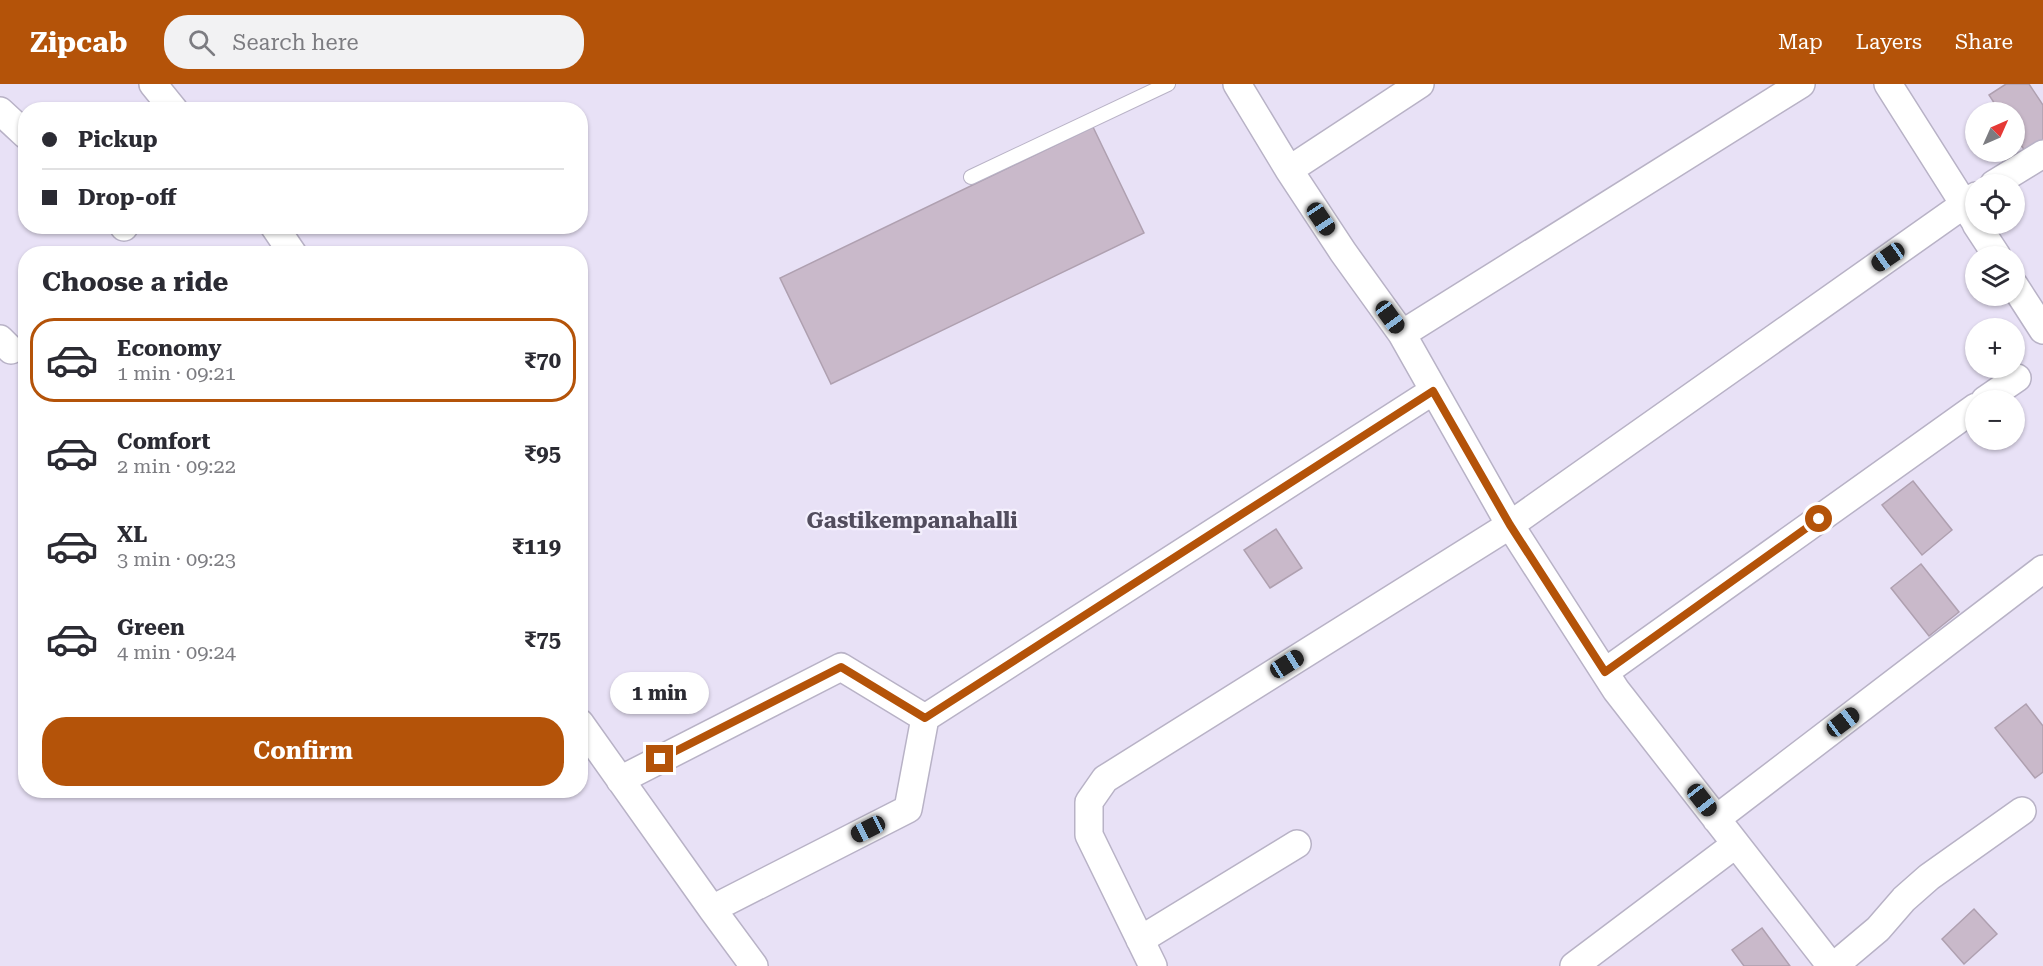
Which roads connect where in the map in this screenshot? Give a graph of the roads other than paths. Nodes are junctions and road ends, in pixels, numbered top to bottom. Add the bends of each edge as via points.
1 (153, 84) edge
2 (1168, 84) edge
3 (1237, 84) edge
4 (1420, 84) edge
5 (1801, 84) edge
6 (1888, 84) edge
7 (168, 102) edge
8 (0, 111) edge
9 (18, 128) edge
10 (2043, 154) edge
11 (1289, 170) junction
12 (2010, 174) edge
13 (971, 177) dead end
14 (1965, 199) edge
15 (1965, 216) edge
16 (2025, 302) edge
17 (2043, 330) edge
18 (1402, 334) junction
19 (2017, 378) dead end
20 (2000, 390) edge
21 (1433, 391) junction
22 (1965, 415) edge
23 (1510, 525) junction
24 (2043, 569) edge
25 (1605, 672) junction
26 (925, 718) junction
27 (588, 734) edge
28 (620, 780) junction
29 (2022, 811) dead end
30 (1716, 819) junction
31 (1297, 844) dead end
32 (1736, 844) junction
33 (712, 909) junction
34 (1140, 940) junction
35 (754, 966) edge
36 (1153, 966) edge
37 (1574, 966) edge
38 (1833, 966) edge

1 - 7 street
2 - 13 lane
3 - 11 street
4 - 11 street
5 - 18 street
6 - 14 street
8 - 9 street
10 - 12 street
11 - 18 street
15 - 23 street
16 - 17 street
18 - 21 street
19 - 20 street
21 - 23 street
21 - 26 street
22 - 25 street
23 - 25 street
23 - 34 street via 1105,779 1089,802 1089,836
24 - 30 street
25 - 30 street
26 - 28 street via 841,667
26 - 33 street via 908,810
27 - 28 street
28 - 33 street
29 - 38 street via 1929,877 1878,929
30 - 32 street
31 - 34 street
32 - 37 street
32 - 38 street
33 - 35 street
34 - 36 street

